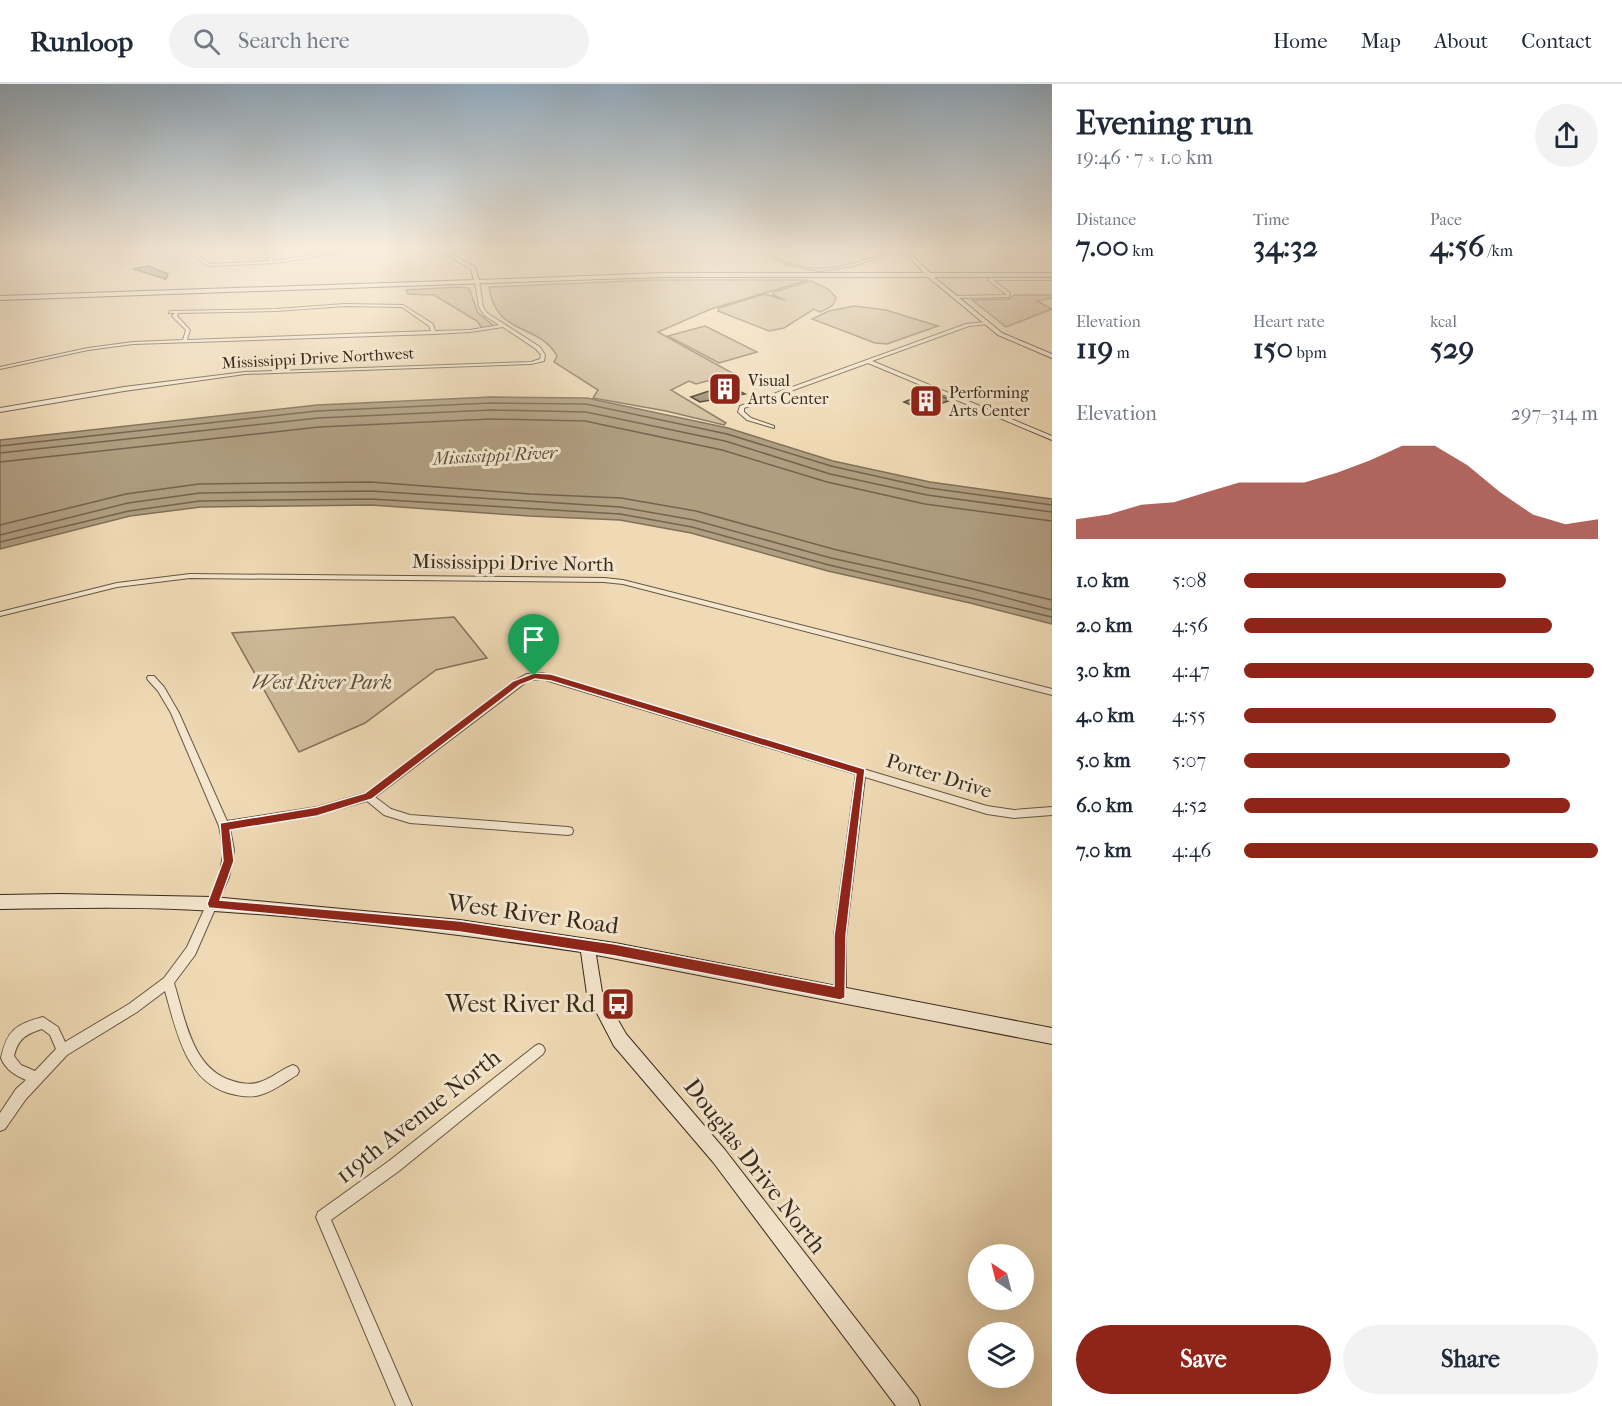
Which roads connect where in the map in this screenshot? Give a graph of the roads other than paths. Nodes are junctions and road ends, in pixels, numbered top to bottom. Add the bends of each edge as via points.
1 (239, 311) edge
2 (410, 311) edge
3 (483, 311) edge
4 (972, 311) edge
5 (170, 312) dead end
6 (177, 314) junction
7 (986, 323) junction
8 (502, 326) junction
9 (434, 333) junction
10 (185, 340) junction
11 (1052, 356) edge
12 (867, 361) junction
13 (0, 368) edge
14 (0, 410) edge
15 (771, 427) dead end
16 (1052, 438) edge
17 (0, 614) edge
18 (151, 678) dead end
19 (1052, 692) edge
20 (861, 772) junction
21 (369, 796) junction
22 (1052, 811) edge
23 (224, 826) junction
24 (568, 831) dead end
25 (0, 902) edge
26 (213, 904) junction
27 (587, 946) junction
28 (168, 982) junction
29 (840, 994) junction
30 (1052, 1036) edge
31 (63, 1050) junction
32 (539, 1050) dead end
33 (293, 1071) dead end
34 (35, 1077) junction
35 (0, 1124) edge
36 (404, 1406) edge
37 (909, 1406) edge

1 - 6 street
2 - 9 street via 432,325
3 - 8 street
4 - 7 main road
5 - 6 street
6 - 10 street via 174,316 188,330
7 - 11 main road via 1010,339
7 - 12 street via 968,325
8 - 9 street
8 - 14 street, Mississippi Drive Northwest via 540,350 542,360 231,374
9 - 10 street
10 - 13 street via 102,347
12 - 15 street via 742,407 746,418
12 - 16 street
17 - 19 street, Mississippi Drive North via 79,592 190,576 604,580
18 - 23 street via 175,713
20 - 21 street, Porter Drive via 534,676 517,683
20 - 22 street, Porter Drive via 1001,813
20 - 29 street via 840,936
21 - 23 street, Porter Drive via 317,811
21 - 24 street via 384,810 410,819
23 - 26 street via 228,861
25 - 26 main road, West River Road
26 - 27 main road, West River Road via 443,925
26 - 28 street via 191,951
27 - 29 main road, West River Road
27 - 37 main road, Douglas Drive North via 596,994 620,1040 719,1156
28 - 31 street
28 - 33 street via 191,1050 199,1065 222,1087 263,1088
29 - 30 main road, West River Road
31 - 34 street
31 - 34 street via 54,1031 43,1023 23,1028 10,1041 7,1058 17,1069
32 - 36 street, 119th Avenue North via 323,1217
34 - 35 street

